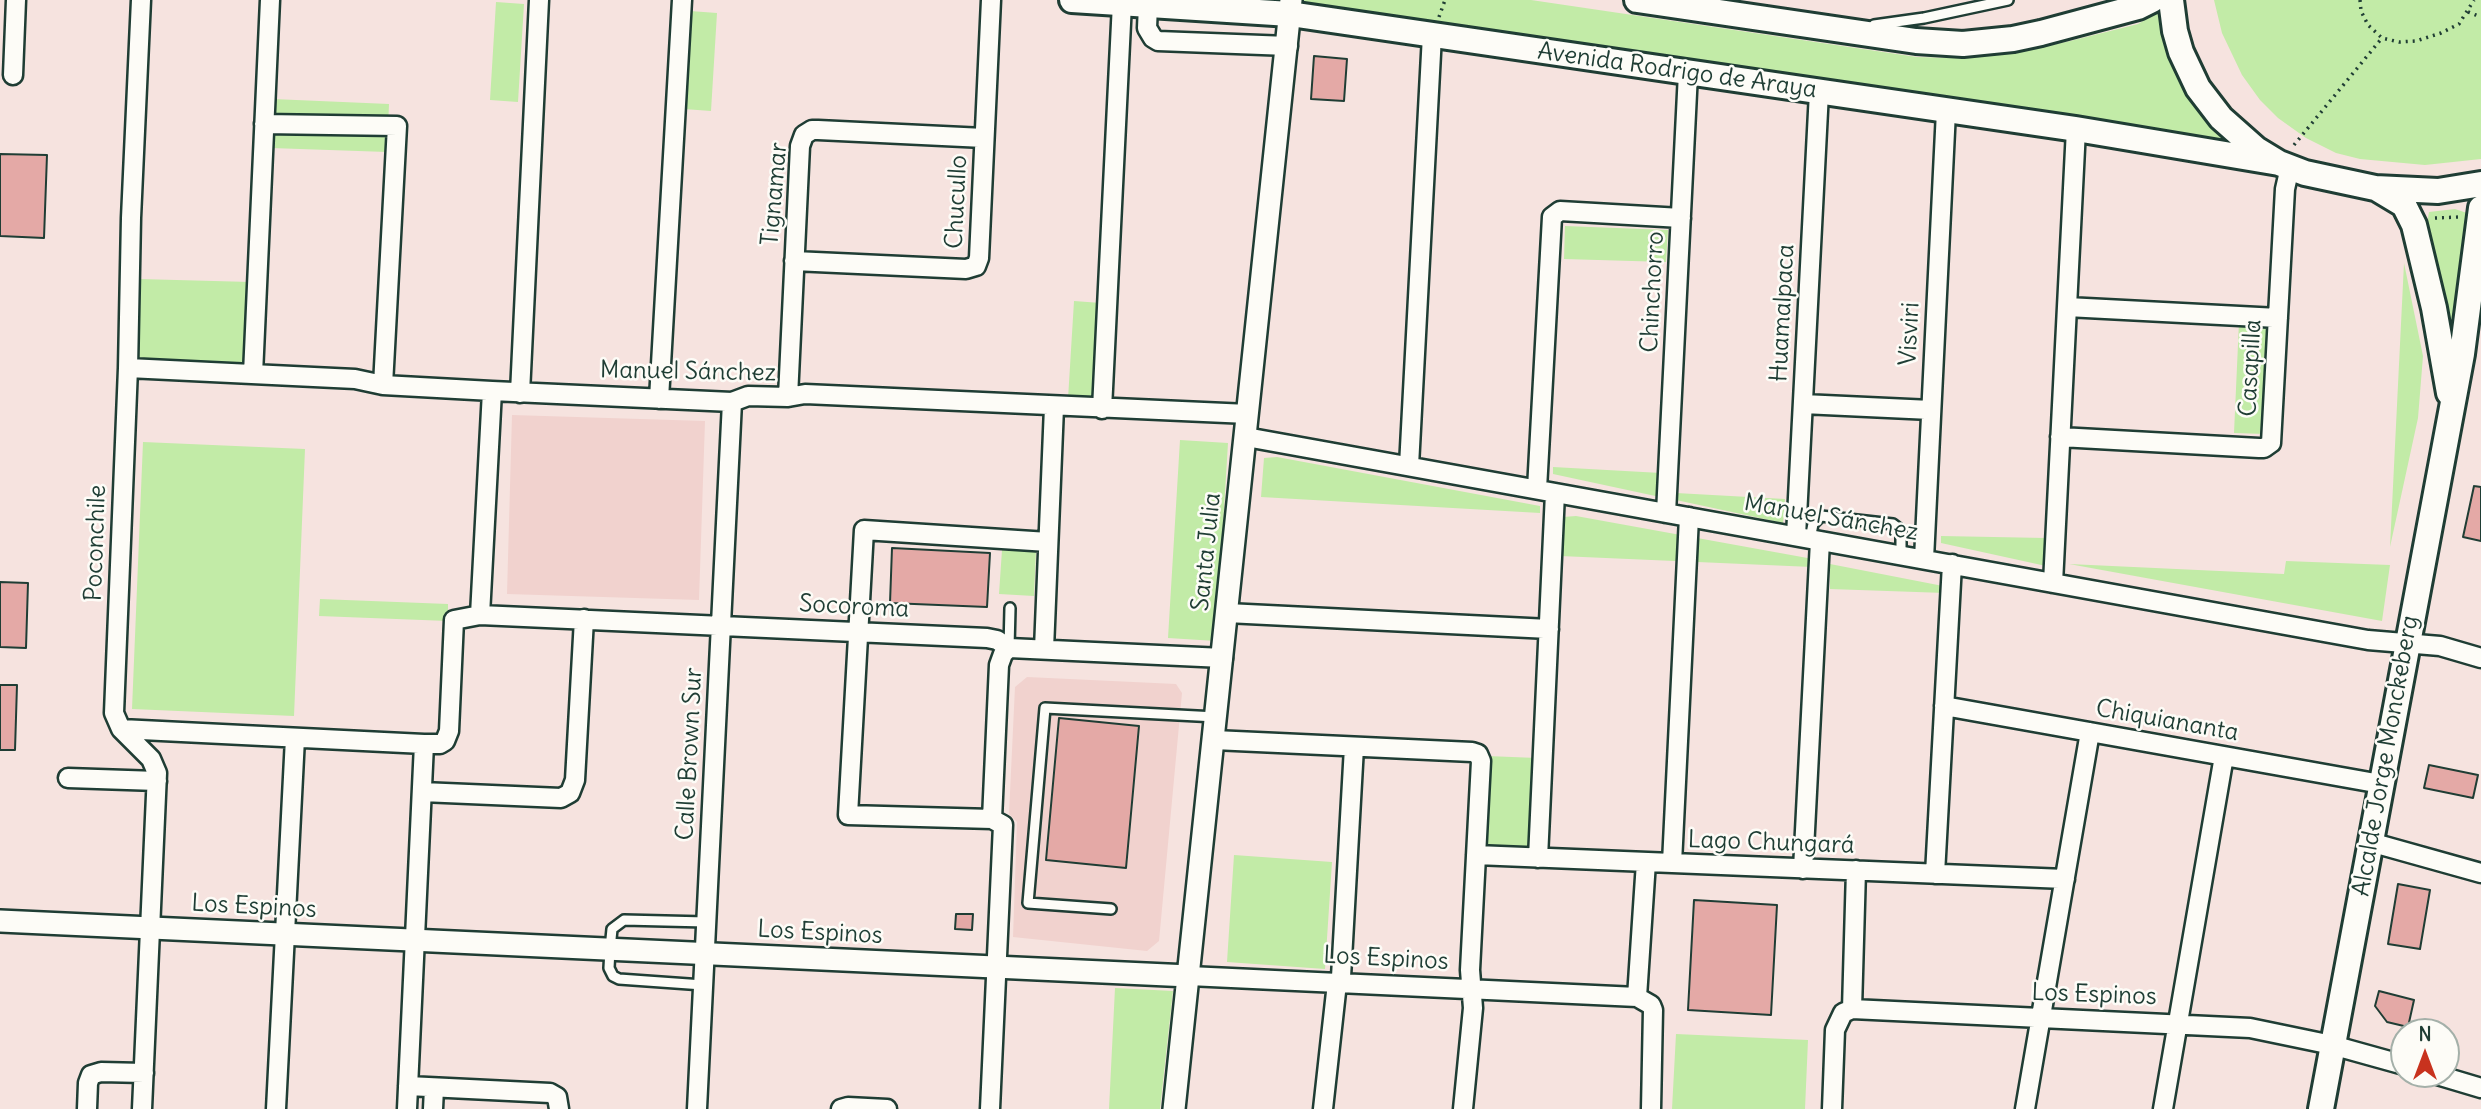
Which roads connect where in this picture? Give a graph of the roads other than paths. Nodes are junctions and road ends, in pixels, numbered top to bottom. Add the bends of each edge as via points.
1 (16, 0) edge
2 (141, 0) edge
3 (270, 0) edge
4 (539, 0) edge
5 (682, 0) edge
6 (990, 0) edge
7 (1072, 0) edge
8 (1637, 0) edge
9 (2008, 0) edge
10 (2152, 0) edge
11 (2171, 0) edge
12 (1122, 3) junction
13 (1148, 5) junction
14 (1291, 7) edge
15 (1830, 29) junction
16 (1432, 35) junction
17 (1287, 46) junction
18 (1688, 73) junction
19 (13, 75) dead end
20 (1819, 92) junction
21 (1946, 111) junction
22 (264, 124) junction
23 (2076, 129) junction
24 (984, 138) junction
25 (2284, 165) junction
26 (2481, 184) edge
27 (2375, 188) junction
28 (2480, 212) edge
29 (1681, 218) junction
30 (794, 261) junction
31 (2067, 307) junction
32 (2278, 318) junction
33 (128, 368) junction
34 (253, 374) junction
35 (383, 385) junction
36 (492, 391) junction
37 (520, 393) junction
38 (788, 397) junction
39 (659, 398) junction
40 (732, 402) junction
41 (1803, 404) junction
42 (2451, 404) junction
43 (1054, 407) junction
44 (1102, 408) junction
45 (1931, 410) junction
46 (1248, 414) junction
47 (1246, 437) junction
48 (2060, 437) junction
49 (1409, 466) junction
50 (1537, 489) junction
51 (1555, 493) junction
52 (1666, 513) junction
53 (1689, 517) junction
54 (1809, 539) junction
55 (1048, 542) junction
56 (1901, 555) junction
57 (1924, 559) junction
58 (1952, 564) junction
59 (2053, 583) junction
60 (1010, 608) dead end
61 (1227, 613) junction
62 (480, 615) junction
63 (584, 620) junction
64 (721, 626) junction
65 (1549, 629) junction
66 (858, 632) junction
67 (2407, 643) junction
68 (1009, 648) junction
69 (1044, 649) junction
70 (1223, 658) junction
71 (2481, 658) edge
72 (1944, 706) junction
73 (1216, 717) junction
74 (121, 729) junction
75 (2090, 732) junction
76 (295, 738) junction
77 (1214, 740) junction
78 (424, 744) junction
79 (1354, 747) junction
80 (2224, 756) junction
81 (68, 778) dead end
82 (157, 781) junction
83 (2381, 784) junction
84 (422, 792) junction
85 (992, 819) junction
86 (2370, 842) junction
87 (1476, 855) junction
88 (1538, 858) junction
89 (1646, 862) junction
90 (1672, 863) junction
91 (1803, 869) junction
92 (1856, 870) junction
93 (2481, 873) edge
94 (1935, 874) junction
95 (2065, 879) junction
96 (1111, 909) dead end
97 (0, 921) edge
98 (706, 922) junction
99 (150, 928) junction
100 (285, 934) junction
101 (415, 940) junction
102 (610, 949) junction
103 (705, 954) junction
104 (997, 968) junction
105 (1189, 976) junction
106 (1337, 983) junction
107 (703, 985) junction
108 (1472, 989) junction
109 (1637, 997) junction
110 (1852, 1009) junction
111 (2040, 1019) junction
112 (2177, 1024) junction
113 (2332, 1045) junction
114 (2390, 1061) edge
115 (144, 1073) junction
116 (2460, 1082) edge
117 (408, 1086) junction
118 (434, 1088) junction
119 (2481, 1088) edge
120 (87, 1109) edge
121 (142, 1109) edge
122 (276, 1109) edge
123 (407, 1109) edge
124 (433, 1109) edge
125 (559, 1109) edge
126 (697, 1109) edge
127 (841, 1109) edge
128 (887, 1109) edge
129 (989, 1109) edge
130 (1174, 1109) edge
131 (1323, 1109) edge
132 (1462, 1109) edge
133 (1651, 1109) edge
134 (1832, 1109) edge
135 (2025, 1109) edge
136 (2163, 1109) edge
137 (2321, 1109) edge

1 - 19 street
2 - 33 street, Poconchile
3 - 22 street
4 - 37 street
5 - 39 street
6 - 24 street, Chucullo
7 - 12 main road, Avenida Rodrigo de Araya
8 - 15 main road
9 - 15 lane via 1924,18
10 - 15 main road via 2041,33 1987,43 1940,44
11 - 25 main road via 2181,52 2198,88 2235,133
12 - 13 main road, Avenida Rodrigo de Araya
12 - 44 street
13 - 14 main road, Avenida Rodrigo de Araya
13 - 17 street via 1147,28 1158,41
14 - 16 main road, Avenida Rodrigo de Araya
14 - 17 street, Santa Julia
16 - 18 main road, Avenida Rodrigo de Araya
16 - 49 street
17 - 46 street, Santa Julia
18 - 20 main road, Avenida Rodrigo de Araya
18 - 29 street, Chinchorro
20 - 21 main road, Avenida Rodrigo de Araya
20 - 41 street, Huamalpaca
21 - 23 main road, Avenida Rodrigo de Araya
21 - 45 street, Visviri
22 - 34 street
22 - 35 street via 397,126
23 - 25 main road, Avenida Rodrigo de Araya
23 - 31 street
24 - 30 street, Tignamar via 807,132 800,140
24 - 30 street, Chucullo via 976,266
25 - 27 main road
25 - 32 street, Casapilla
26 - 27 main road via 2438,191
27 - 42 main road, Alcalde Jorge Monckeberg via 2400,202 2412,219
28 - 42 main road, Alcalde Jorge Monckeberg
29 - 50 street via 1560,211 1552,217
29 - 52 street, Chinchorro
30 - 38 street, Tignamar
31 - 32 street
31 - 48 street
32 - 48 street, Casapilla via 2273,436 2268,446
33 - 34 street, Manuel Sánchez
33 - 74 street, Poconchile via 114,706
34 - 35 street, Manuel Sánchez via 355,379
35 - 36 street, Manuel Sánchez
36 - 37 street, Manuel Sánchez
36 - 62 street
37 - 39 street, Manuel Sánchez
38 - 40 street, Manuel Sánchez via 756,396
38 - 43 street, Manuel Sánchez via 805,394
39 - 40 street, Manuel Sánchez
40 - 64 street, Calle Brown Sur
41 - 45 street
41 - 54 street, Huamalpaca
42 - 67 main road, Alcalde Jorge Monckeberg
43 - 44 street, Manuel Sánchez
43 - 55 street
44 - 46 street, Manuel Sánchez
45 - 57 street, Visviri
46 - 47 street, Santa Julia
47 - 49 street, Manuel Sánchez
47 - 61 street, Santa Julia
48 - 59 street
49 - 50 street, Manuel Sánchez
50 - 51 street, Manuel Sánchez
51 - 52 street, Manuel Sánchez
51 - 65 street
52 - 53 street, Manuel Sánchez
53 - 54 street, Manuel Sánchez
53 - 90 street
54 - 56 street, Manuel Sánchez
54 - 56 lane via 1813,524 1822,516 1893,524 1901,530
54 - 91 street, Huamalpaca
55 - 66 street via 863,530
55 - 69 street
56 - 57 street, Manuel Sánchez
57 - 58 street, Manuel Sánchez
58 - 59 street, Manuel Sánchez
58 - 72 street
59 - 67 street, Manuel Sánchez via 2368,640
60 - 68 lane
61 - 65 street
61 - 70 street, Santa Julia
62 - 63 street, Socoroma
62 - 78 street via 454,620 448,737 440,744
63 - 64 street, Socoroma
63 - 84 street via 575,780 570,793 561,798
64 - 66 street, Socoroma
64 - 98 street, Calle Brown Sur
65 - 88 street
66 - 68 street, Socoroma via 987,638
66 - 85 street via 848,815
67 - 71 street, Manuel Sánchez via 2440,646
67 - 83 main road, Alcalde Jorge Monckeberg
68 - 69 street, Socoroma
68 - 85 street via 999,665
69 - 70 street, Socoroma
70 - 73 street, Santa Julia
72 - 75 street, Chiquiananta
72 - 94 street
73 - 77 street, Santa Julia
73 - 96 lane via 1045,708 1028,903
74 - 76 street
74 - 82 street via 151,760
75 - 80 street, Chiquiananta
75 - 95 street
76 - 78 street
76 - 100 street
77 - 79 street
77 - 105 street, Santa Julia
78 - 84 street
79 - 87 street via 1478,754
79 - 106 street via 1341,977
80 - 83 street, Chiquiananta
80 - 112 street
81 - 82 street
82 - 99 street
83 - 86 main road, Alcalde Jorge Monckeberg
84 - 101 street
85 - 104 street via 1004,829
86 - 93 street
86 - 113 main road, Alcalde Jorge Monckeberg
87 - 88 street, Lago Chungará
87 - 108 street
88 - 89 street, Lago Chungará
89 - 90 street, Lago Chungará
89 - 109 street
90 - 91 street, Lago Chungará
91 - 92 street, Lago Chungará
92 - 94 street, Lago Chungará
92 - 110 street
94 - 95 street, Lago Chungará
95 - 111 street
97 - 99 street, Los Espinos
98 - 102 lane via 624,920 612,929
98 - 103 street, Calle Brown Sur
99 - 100 street, Los Espinos
99 - 115 street
100 - 101 street, Los Espinos
100 - 122 street
101 - 102 street, Los Espinos
101 - 117 street
102 - 103 street, Los Espinos
102 - 107 lane via 610,968 619,979
103 - 104 street, Los Espinos
103 - 107 street, Calle Brown Sur
104 - 105 street, Los Espinos
104 - 129 street
105 - 106 street, Los Espinos
105 - 130 street, Santa Julia
106 - 108 street, Los Espinos
106 - 131 street
107 - 126 street, Calle Brown Sur
108 - 109 street, Los Espinos
108 - 132 street
109 - 133 street via 1653,1010
110 - 111 street, Los Espinos
110 - 134 street via 1843,1013 1835,1030
111 - 112 street, Los Espinos
111 - 135 street
112 - 113 street, Los Espinos via 2250,1028
112 - 136 street
113 - 114 street, Los Espinos
113 - 137 main road, Alcalde Jorge Monckeberg
115 - 120 street via 91,1075
115 - 121 street
116 - 119 street
117 - 118 street
117 - 123 street
118 - 124 street
118 - 125 street via 550,1093 557,1097
127 - 128 street

